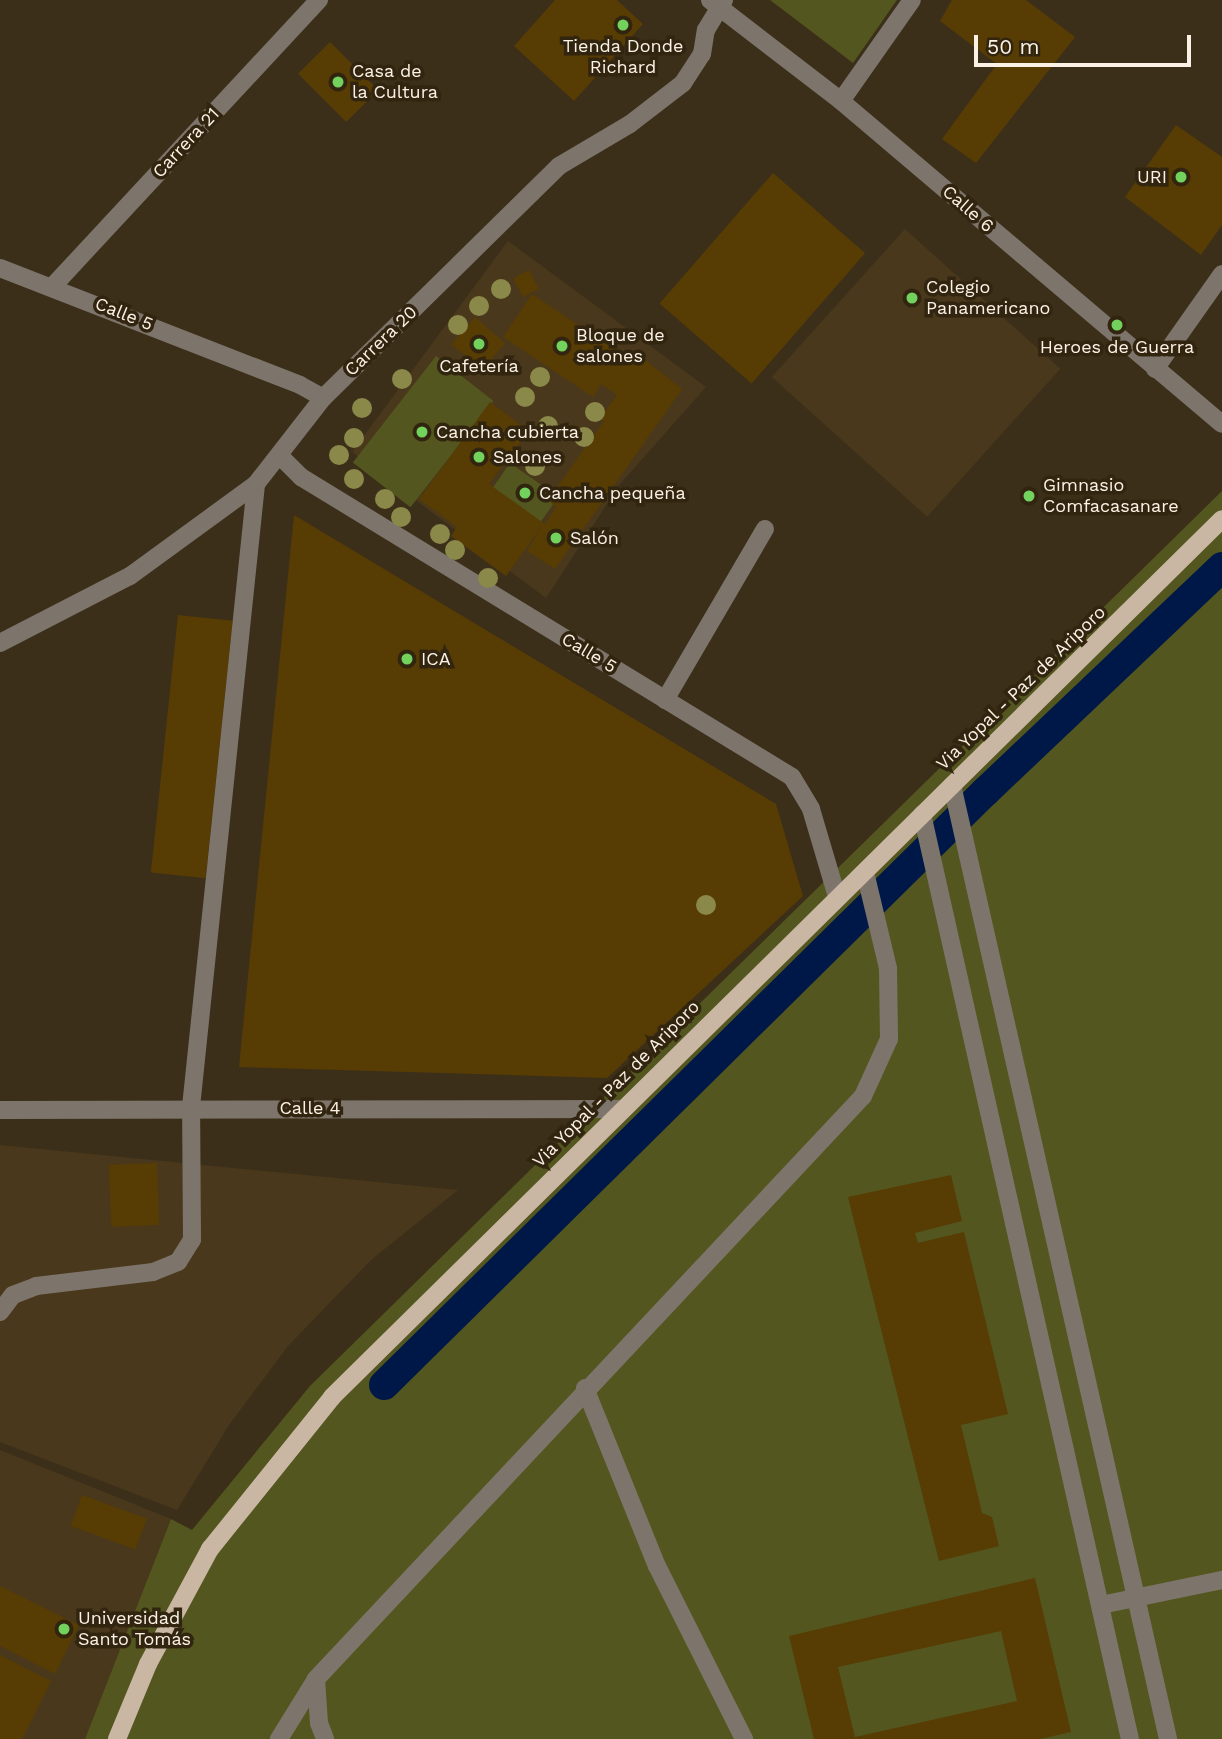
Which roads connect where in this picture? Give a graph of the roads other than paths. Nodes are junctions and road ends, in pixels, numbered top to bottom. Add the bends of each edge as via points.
1 (319, 0) edge
2 (912, 0) edge
3 (718, 2) edge
4 (841, 101) junction
5 (0, 268) edge
6 (1222, 274) edge
7 (53, 286) junction
8 (1156, 369) junction
9 (323, 398) junction
10 (1222, 424) edge
11 (280, 456) junction
12 (256, 484) junction
13 (1222, 519) edge
14 (765, 529) dead end
15 (0, 643) edge
16 (665, 700) junction
17 (952, 786) junction
18 (922, 816) junction
19 (866, 873) junction
20 (837, 897) junction
21 (191, 1107) junction
22 (619, 1109) junction
23 (0, 1110) edge
24 (0, 1312) edge
25 (585, 1388) junction
26 (1222, 1580) edge
27 (1138, 1599) junction
28 (1101, 1605) junction
29 (316, 1679) junction
30 (117, 1739) edge
31 (279, 1739) edge
32 (325, 1739) edge
33 (744, 1739) edge
34 (1130, 1739) edge
35 (1168, 1739) edge

1 - 7 street, Carrera 21
2 - 4 street
3 - 4 street, Calle 6
3 - 9 street, Carrera 20 via 702,54 683,83 630,124 559,166
4 - 8 street, Calle 6
5 - 7 street, Calle 5
6 - 8 street
7 - 9 street, Calle 5
8 - 10 street, Calle 6
9 - 11 street, Carrera 20
11 - 12 street, Carrera 20
11 - 16 street, Calle 5 via 301,477
12 - 15 street, Carrera 20 via 130,576
12 - 21 street
13 - 17 main road, Via Yopal - Paz de Ariporo
14 - 16 street
16 - 20 street, Calle 5 via 792,777 811,809
17 - 18 main road, Via Yopal - Paz de Ariporo
17 - 27 street
18 - 19 main road, Via Yopal - Paz de Ariporo
18 - 28 street
19 - 20 main road, Via Yopal - Paz de Ariporo
19 - 25 street via 888,968 889,1039 863,1096
20 - 22 main road, Via Yopal - Paz de Ariporo
21 - 22 street, Calle 4
21 - 23 street, Calle 4
21 - 24 street via 192,1240 177,1262 153,1272 36,1286 13,1295
22 - 30 main road, Via Yopal - Paz de Ariporo via 332,1397 210,1549 148,1664
25 - 29 street
25 - 33 street via 657,1566
26 - 27 street
27 - 28 street
27 - 35 street
28 - 34 street
29 - 31 street
29 - 32 street via 319,1723

